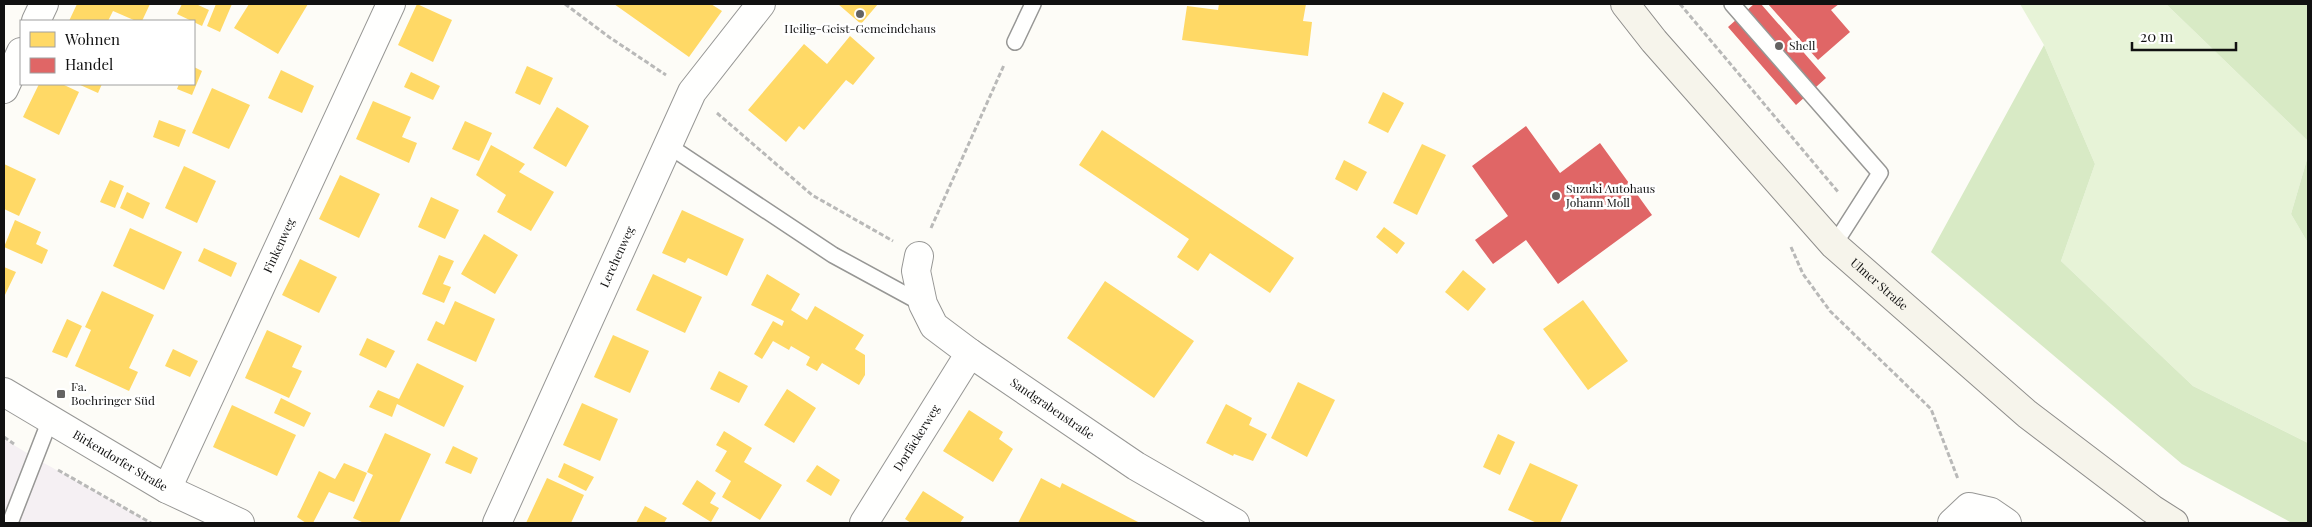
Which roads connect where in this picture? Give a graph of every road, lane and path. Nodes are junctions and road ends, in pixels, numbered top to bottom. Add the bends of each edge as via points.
1 (44, 4) edge
2 (391, 4) edge
3 (564, 4) edge
4 (761, 4) edge
5 (1032, 4) edge
6 (1680, 4) edge
7 (1732, 4) edge
8 (1632, 6) edge
9 (36, 20) edge
10 (1015, 42) joint
11 (20, 54) edge
12 (4, 89) edge
13 (692, 92) junction
14 (669, 146) junction
15 (1855, 213) junction
16 (1788, 239) dead end
17 (1834, 245) junction
18 (919, 256) junction
19 (923, 304) junction
20 (970, 353) junction
21 (4, 392) edge
22 (50, 420) junction
23 (4, 437) edge
24 (35, 458) junction
25 (168, 489) junction
26 (1960, 515) edge
27 (10, 523) edge
28 (151, 523) edge
29 (240, 523) edge
30 (497, 523) edge
31 (864, 523) edge
32 (1235, 523) edge
33 (2007, 523) edge
34 (2174, 523) edge

1 - 9 street
2 - 25 street, Finkenweg
3 - 13 path
4 - 13 street, Lerchenweg
5 - 10 lane
6 - 15 path
7 - 15 lane via 1880,173
8 - 17 main road, Ulmer Straße via 1654,41
10 - 18 path
11 - 12 street
13 - 14 street, Lerchenweg
13 - 18 path via 812,195
14 - 19 lane via 834,255
14 - 30 street, Lerchenweg
15 - 17 lane
16 - 26 path via 1802,274 1830,311 1932,409
17 - 34 main road, Ulmer Straße via 2027,414
18 - 19 street, Sandgrabenstraße via 916,271
19 - 20 street, Sandgrabenstraße via 934,326
20 - 31 street, Dorfäckerweg
20 - 32 street, Sandgrabenstraße via 1136,466
21 - 22 street, Birkendorfer Straße
22 - 24 lane
22 - 25 street, Birkendorfer Straße
23 - 24 path
24 - 27 lane
24 - 28 path
25 - 29 street, Birkendorfer Straße
26 - 33 street via 1990,512

